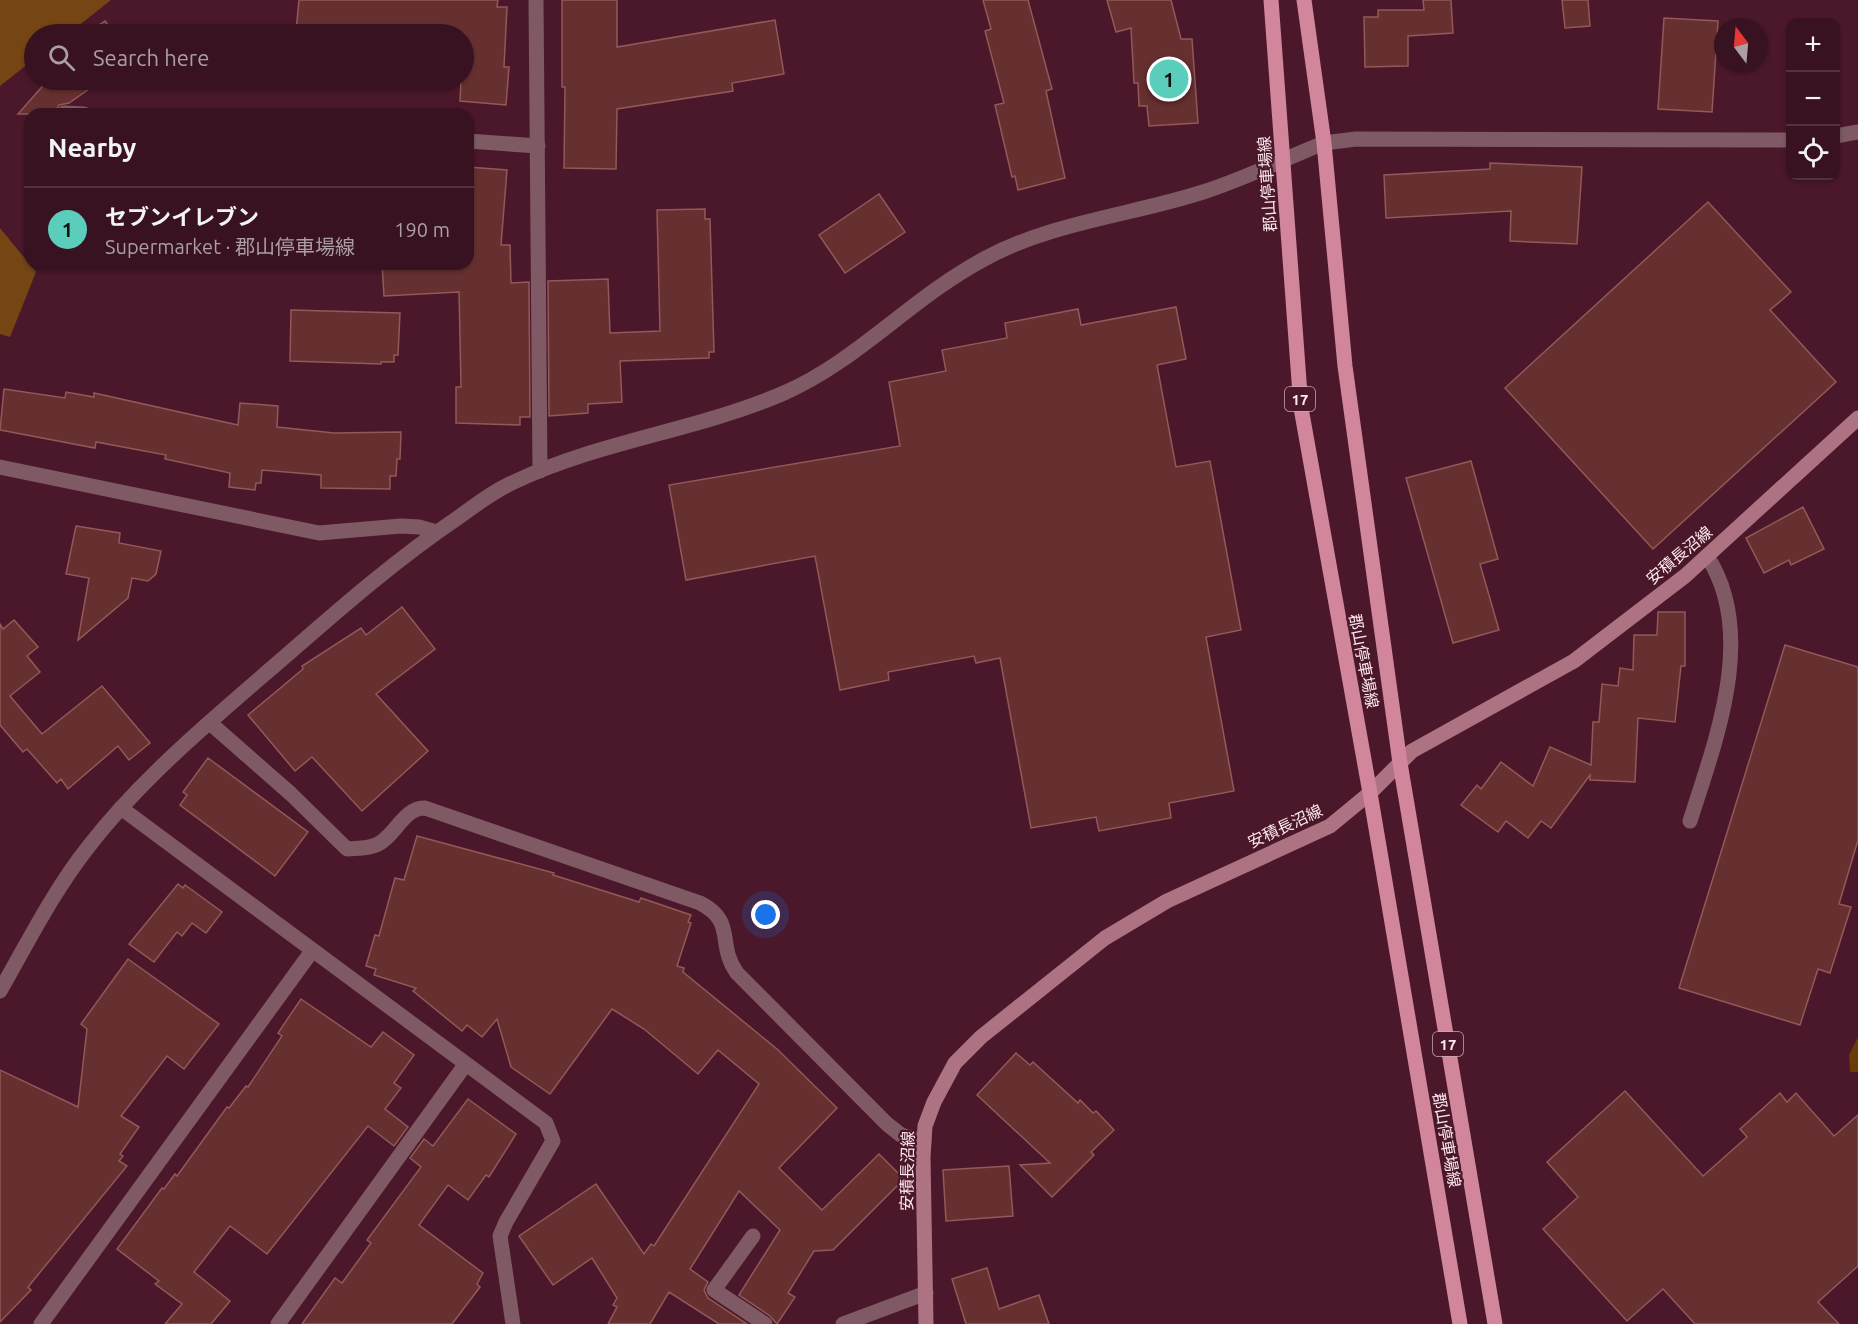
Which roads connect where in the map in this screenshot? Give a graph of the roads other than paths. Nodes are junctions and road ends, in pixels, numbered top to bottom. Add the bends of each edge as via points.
1 (536, 0) edge
2 (1271, 0) edge
3 (1304, 0) edge
4 (1858, 132) edge
5 (1840, 135) edge
6 (1786, 140) edge
7 (474, 141) edge
8 (1324, 143) junction
9 (538, 146) junction
10 (1283, 159) junction
11 (1858, 418) edge
12 (0, 467) edge
13 (540, 471) junction
14 (435, 532) junction
15 (1707, 556) junction
16 (210, 723) junction
17 (1401, 763) junction
18 (1370, 794) junction
19 (121, 808) junction
20 (1690, 821) dead end
21 (312, 951) junction
22 (0, 992) edge
23 (465, 1065) junction
24 (924, 1141) junction
25 (753, 1236) dead end
26 (926, 1293) junction
27 (40, 1324) edge
28 (278, 1324) edge
29 (513, 1324) edge
30 (765, 1324) edge
31 (843, 1324) edge
32 (926, 1324) edge
33 (1460, 1324) edge
34 (1495, 1324) edge

1 - 9 street
2 - 10 main road, 郡山停車場線 / 17
3 - 8 main road, 郡山停車場線 / 17
4 - 5 street
6 - 8 street via 1356,138
7 - 9 street
8 - 10 street
8 - 17 main road, 郡山停車場線 / 17 via 1345,366
9 - 13 street
10 - 13 street via 1204,192 1017,243 928,292 846,358 786,392 702,423 575,456
10 - 18 main road, 郡山停車場線 / 17 via 1300,408
11 - 15 main road, 安積長沼線
12 - 14 street via 318,533 401,526
13 - 14 street via 488,497
14 - 16 street via 379,574
15 - 17 main road, 安積長沼線 via 1574,661 1440,734 1412,751
15 - 20 street via 1720,578 1726,600 1730,631 1727,687
16 - 19 street
16 - 24 street via 347,849 378,845 412,811 424,808 715,910 721,917 725,948 736,973 887,1124 901,1135
17 - 18 main road, 安積長沼線
17 - 34 main road, 郡山停車場線 / 17
18 - 24 main road, 安積長沼線 via 1330,826 1198,886 1116,932 1029,996 955,1063 934,1102
18 - 33 main road, 郡山停車場線 / 17
19 - 21 street
19 - 22 street via 87,847 54,896
21 - 23 street
21 - 27 street
23 - 28 street
23 - 29 street via 546,1123 554,1141 501,1236
24 - 26 main road, 安積長沼線
25 - 30 street via 714,1290
26 - 31 street
26 - 32 main road, 安積長沼線

